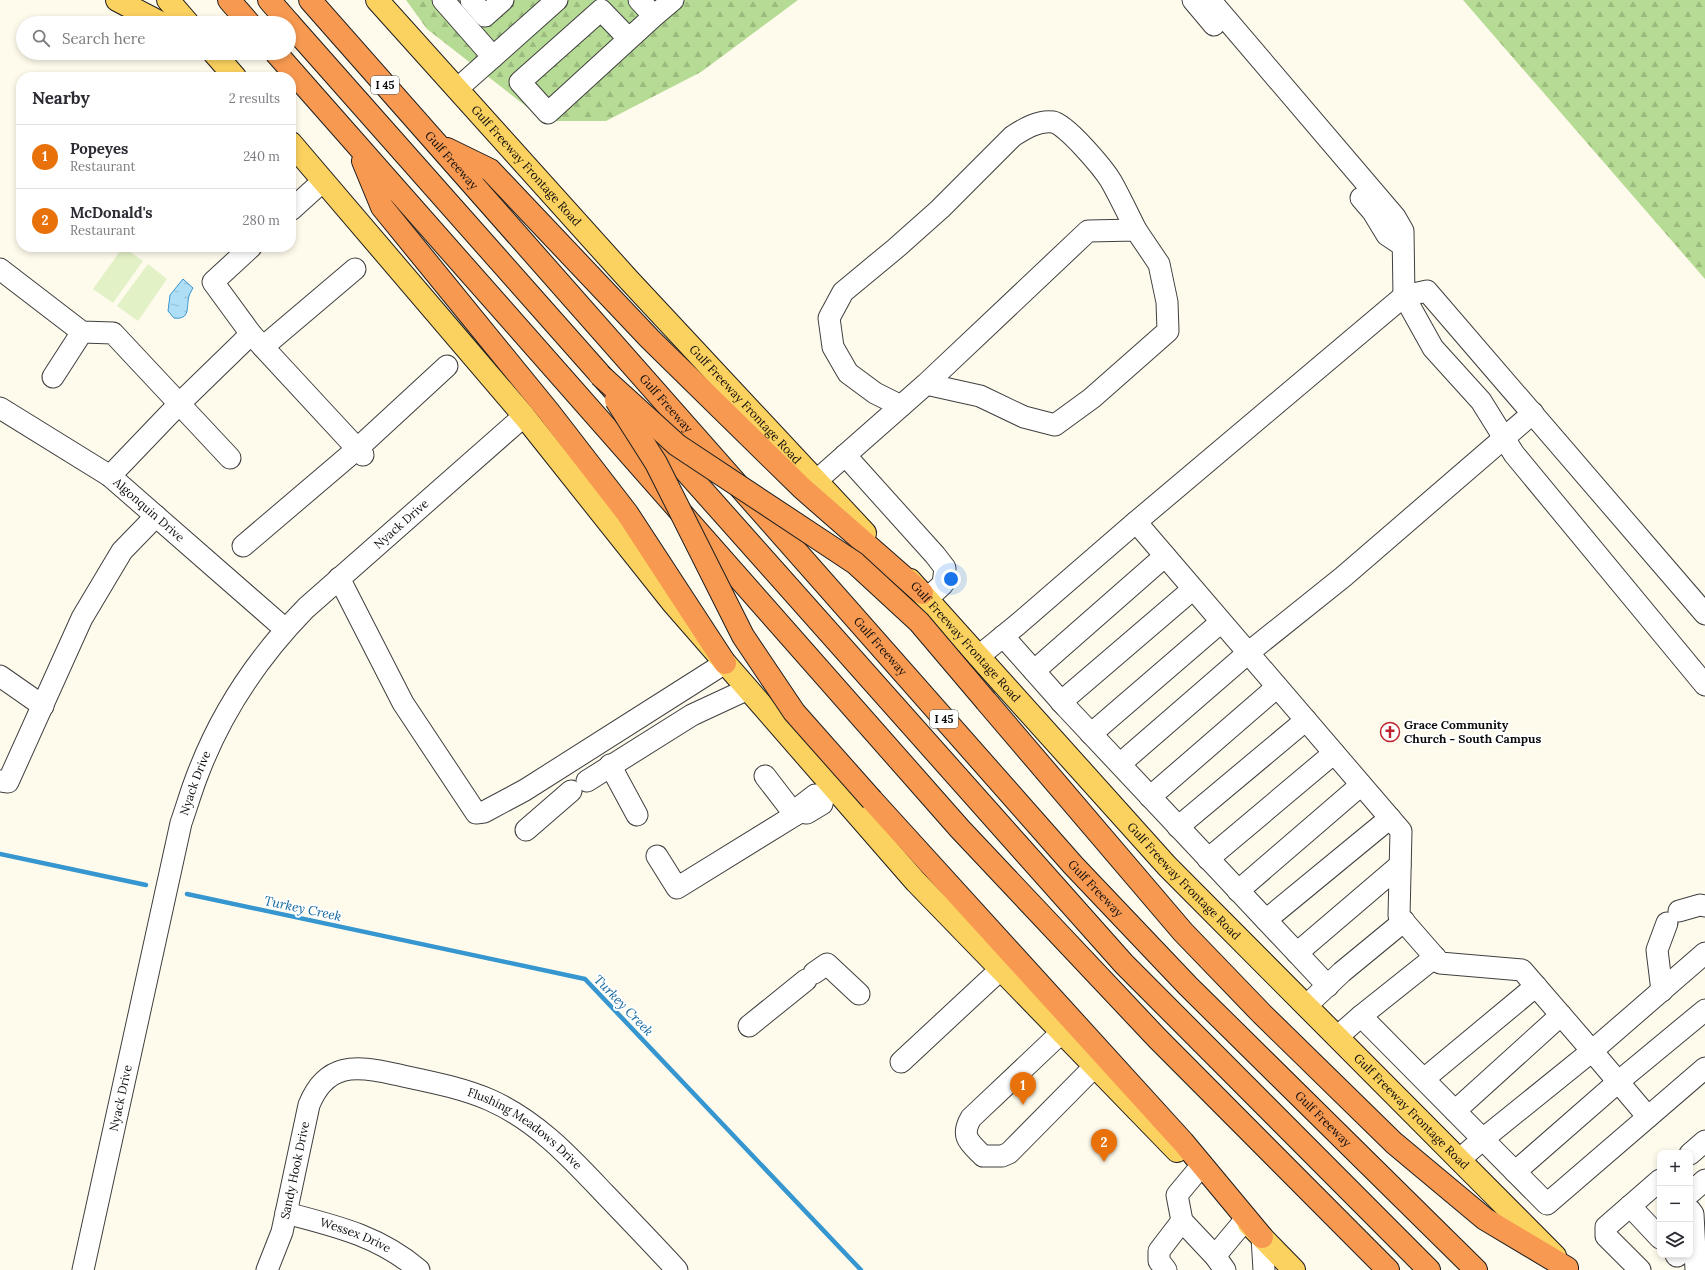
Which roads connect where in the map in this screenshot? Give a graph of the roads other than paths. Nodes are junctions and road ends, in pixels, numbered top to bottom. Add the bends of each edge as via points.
1 (117, 0) edge
2 (168, 0) edge
3 (229, 0) edge
4 (269, 0) edge
5 (310, 0) edge
6 (377, 0) edge
7 (443, 0) edge
8 (471, 0) edge
9 (503, 0) edge
10 (557, 0) edge
11 (639, 0) edge
12 (673, 0) edge
13 (1205, 5) edge
14 (148, 16) edge
15 (182, 16) edge
16 (243, 16) edge
17 (283, 16) edge
18 (654, 16) junction
19 (296, 31) edge
20 (629, 39) junction
21 (493, 57) junction
22 (220, 60) edge
23 (282, 60) edge
24 (231, 72) edge
25 (293, 72) edge
26 (296, 76) edge
27 (457, 89) junction
28 (437, 144) junction
29 (357, 145) junction
30 (296, 149) edge
31 (323, 181) junction
32 (296, 205) edge
33 (1136, 230) junction
34 (246, 252) edge
35 (355, 269) dead end
36 (0, 270) edge
37 (1404, 296) junction
38 (82, 332) junction
39 (257, 341) junction
40 (447, 366) dead end
41 (600, 375) junction
42 (53, 377) dead end
43 (926, 384) junction
44 (179, 404) junction
45 (901, 406) junction
46 (0, 408) edge
47 (1533, 413) junction
48 (524, 416) junction
49 (1505, 436) junction
50 (360, 452) junction
51 (845, 455) junction
52 (230, 458) dead end
53 (110, 476) junction
54 (816, 480) junction
55 (156, 516) junction
56 (1136, 522) junction
57 (243, 546) dead end
58 (1165, 556) junction
59 (339, 578) junction
60 (1193, 589) junction
61 (925, 596) junction
62 (1705, 614) edge
63 (1222, 622) junction
64 (285, 629) junction
65 (1003, 636) junction
66 (1248, 653) junction
67 (978, 656) junction
68 (725, 663) junction
69 (1034, 672) junction
70 (0, 676) edge
71 (1705, 684) edge
72 (1277, 687) junction
73 (748, 689) junction
74 (1061, 702) junction
75 (43, 706) junction
76 (1306, 720) junction
77 (1091, 734) junction
78 (1334, 753) junction
79 (1120, 764) junction
80 (610, 765) junction
81 (765, 776) dead end
82 (0, 781) edge
83 (1361, 785) junction
84 (829, 792) junction
85 (1150, 797) junction
86 (797, 813) junction
87 (637, 815) dead end
88 (1390, 818) junction
89 (1178, 827) junction
90 (526, 830) dead end
91 (657, 856) dead end
92 (1208, 859) junction
93 (1400, 865) junction
94 (1238, 891) junction
95 (1705, 906) edge
96 (1266, 920) junction
97 (1404, 921) junction
98 (1297, 953) junction
99 (1705, 953) edge
100 (1435, 957) junction
101 (1001, 969) junction
102 (1328, 986) junction
103 (1536, 986) junction
104 (1662, 991) junction
105 (858, 994) dead end
106 (1306, 1006) junction
107 (1705, 1010) edge
108 (1561, 1015) junction
109 (1361, 1016) junction
110 (749, 1026) dead end
111 (1062, 1032) junction
112 (1338, 1038) junction
113 (1592, 1051) junction
114 (901, 1062) dead end
115 (1095, 1066) junction
116 (1705, 1068) edge
117 (330, 1075) joint
118 (1424, 1079) junction
119 (1618, 1082) junction
120 (1455, 1111) junction
121 (1648, 1117) junction
122 (1483, 1139) junction
123 (1705, 1141) edge
124 (1693, 1151) edge
125 (1459, 1160) junction
126 (1197, 1171) junction
127 (1516, 1172) junction
128 (1705, 1180) edge
129 (1657, 1183) edge
130 (1693, 1190) edge
131 (1630, 1206) junction
132 (286, 1213) junction
133 (1693, 1213) edge
134 (1245, 1220) junction
135 (1182, 1221) junction
136 (1657, 1235) edge
137 (1262, 1237) junction
138 (1220, 1263) edge
139 (1568, 1269) edge
140 (83, 1270) edge
141 (267, 1270) edge
142 (419, 1270) edge
143 (677, 1270) edge
144 (1166, 1270) edge
145 (1264, 1270) edge
146 (1294, 1270) edge
147 (1388, 1270) edge
148 (1429, 1270) edge
149 (1476, 1270) edge
150 (1640, 1270) edge
151 (1696, 1270) edge

1 - 14 main road
2 - 15 main road
3 - 16 highway
4 - 17 highway
5 - 28 highway, Gulf Freeway / I 45
6 - 27 main road, Gulf Freeway Frontage Road
7 - 21 street
8 - 9 street via 485,16
10 - 21 street
11 - 18 street
12 - 18 street
13 - 37 street via 1395,218 1403,231
18 - 20 street
19 - 41 highway
20 - 20 street via 548,113 520,82 601,10
21 - 27 street
22 - 24 main road
23 - 25 highway
26 - 29 highway
27 - 54 main road, Gulf Freeway Frontage Road via 628,279
28 - 61 highway via 490,170 650,339 802,488
28 - 149 highway, Gulf Freeway / I 45 via 1073,865 1188,986
29 - 68 highway via 382,207 627,514
29 - 147 highway via 960,829 1157,1038
30 - 31 main road
31 - 32 street
31 - 48 main road
33 - 43 street via 1088,231
33 - 43 street via 1159,264 1167,302 1168,331 1092,398 1055,425 1024,417 980,396
33 - 45 street via 1110,180 1070,132 1053,122 1036,124 1013,136 940,209 843,292 829,318 833,347 848,373
34 - 39 street via 213,282
35 - 39 street
36 - 38 street
37 - 47 street via 1427,291
37 - 49 street via 1433,348 1481,401
37 - 56 street
38 - 42 street
38 - 44 street via 113,333
39 - 44 street
39 - 50 street
40 - 50 street
41 - 137 highway, bridge via 656,462 743,636 794,712 1183,1142
41 - 139 highway, bridge via 676,445 854,563 920,622 1183,932 1273,1025 1394,1143 1485,1219
41 - 148 highway, bridge via 1124,964
43 - 45 street
44 - 52 street
44 - 53 street
45 - 51 street
46 - 53 street, Algonquin Drive
47 - 49 street
47 - 62 street
48 - 59 street, Nyack Drive
48 - 68 main road via 672,602
49 - 66 street via 1343,577
49 - 71 street via 1514,454
50 - 57 street
51 - 54 street
51 - 61 street via 945,568 943,584
53 - 55 street, Algonquin Drive
54 - 61 main road, Gulf Freeway Frontage Road
55 - 64 street, Algonquin Drive
55 - 75 street via 122,551 82,618
56 - 58 street
56 - 65 street
58 - 60 street
58 - 69 street
59 - 64 street, Nyack Drive
59 - 68 street via 403,703 476,813 484,812 525,790
60 - 63 street
60 - 74 street
61 - 67 main road, Gulf Freeway Frontage Road
63 - 66 street
63 - 77 street
64 - 140 street, Nyack Drive via 257,664 224,718 198,771 181,823
65 - 67 street
65 - 69 street
66 - 72 street
66 - 79 street
67 - 106 main road, Gulf Freeway Frontage Road via 1167,866
68 - 73 main road
69 - 74 street
70 - 75 street
72 - 76 street
72 - 85 street
73 - 80 street via 692,715
73 - 84 main road
74 - 77 street
75 - 82 street via 8,782
76 - 78 street
76 - 89 street
77 - 79 street
78 - 83 street
78 - 92 street
79 - 85 street
80 - 87 street
80 - 90 street via 579,786
81 - 86 street
83 - 88 street
83 - 94 street
84 - 86 street via 815,795 802,805
84 - 101 main road
85 - 89 street
86 - 91 street via 676,888
88 - 93 street via 1401,831
88 - 96 street
89 - 92 street
92 - 94 street
93 - 97 street via 1400,916
93 - 98 street
94 - 96 street
95 - 104 street via 1700,905 1673,917 1657,950
96 - 98 street
97 - 100 street
97 - 102 street
98 - 102 street
99 - 104 street
100 - 103 street via 1440,963 1522,970
100 - 109 street
101 - 111 main road
101 - 114 street
102 - 106 street
103 - 108 street
103 - 118 street
104 - 113 street
105 - 110 street via 827,964
106 - 112 main road, Gulf Freeway Frontage Road
107 - 119 street
108 - 113 street
108 - 120 street
109 - 112 street
109 - 118 street
111 - 115 main road
111 - 115 street via 975,1114 967,1124 966,1136 969,1142 983,1156 1002,1156 1009,1153
112 - 125 main road, Gulf Freeway Frontage Road
113 - 119 street
113 - 122 street
115 - 126 main road
116 - 121 street
117 - 132 street, Sandy Hook Drive via 318,1086 309,1105
117 - 143 street, Flushing Meadows Drive via 346,1069 374,1069 454,1088 490,1100 507,1109 558,1145
118 - 120 street
119 - 121 street
119 - 127 street
120 - 122 street
121 - 127 street via 1547,1204
122 - 125 street
122 - 127 street
123 - 124 street
125 - 139 main road, Gulf Freeway Frontage Road
126 - 134 main road
126 - 135 street via 1177,1195
128 - 130 street
129 - 131 street
131 - 136 street
131 - 150 street via 1606,1227 1606,1236
132 - 141 street, Sandy Hook Drive via 282,1232
132 - 142 street, Wessex Drive via 358,1233 394,1250
133 - 151 street
134 - 137 main road
134 - 138 street
135 - 138 street
135 - 144 street via 1159,1251 1159,1261
137 - 145 street
137 - 146 main road

